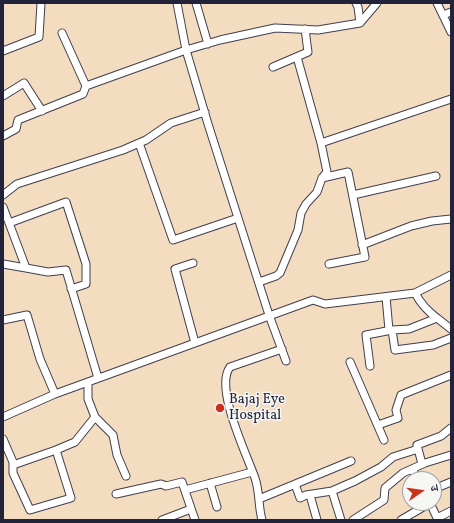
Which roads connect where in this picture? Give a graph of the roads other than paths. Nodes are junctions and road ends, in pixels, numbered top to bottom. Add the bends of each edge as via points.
1 (41, 3) edge
2 (177, 3) edge
3 (196, 3) edge
4 (356, 3) edge
5 (377, 3) edge
6 (437, 3) edge
7 (451, 12) edge
8 (443, 15) junction
9 (360, 23) junction
10 (305, 29) junction
11 (451, 32) edge
12 (62, 33) dead end
13 (208, 44) junction
14 (186, 50) junction
15 (3, 51) edge
16 (296, 57) junction
17 (273, 67) dead end
18 (86, 86) junction
19 (3, 96) edge
20 (451, 99) edge
21 (42, 110) junction
22 (205, 112) junction
23 (3, 136) edge
24 (139, 143) junction
25 (321, 143) junction
26 (436, 176) dead end
27 (322, 178) junction
28 (3, 195) edge
29 (353, 195) junction
30 (3, 207) edge
31 (238, 218) junction
32 (451, 219) edge
33 (9, 223) junction
34 (362, 245) junction
35 (193, 263) dead end
36 (3, 264) edge
37 (329, 264) dead end
38 (26, 268) junction
39 (451, 275) edge
40 (259, 282) junction
41 (71, 289) junction
42 (415, 293) junction
43 (386, 297) junction
44 (269, 316) junction
45 (437, 318) junction
46 (3, 320) edge
47 (451, 329) edge
48 (390, 330) junction
49 (451, 338) edge
50 (195, 343) junction
51 (282, 349) junction
52 (286, 361) dead end
53 (350, 362) dead end
54 (370, 366) dead end
55 (451, 376) edge
56 (98, 378) junction
57 (88, 382) junction
58 (55, 394) junction
59 (3, 417) edge
60 (95, 417) junction
61 (378, 425) junction
62 (451, 428) edge
63 (3, 439) edge
64 (384, 440) dead end
65 (418, 449) junction
66 (56, 450) junction
67 (451, 455) edge
68 (351, 461) dead end
69 (422, 464) junction
70 (13, 465) junction
71 (412, 469) joint
72 (252, 472) junction
73 (126, 476) dead end
74 (210, 483) junction
75 (295, 484) junction
76 (185, 490) junction
77 (332, 491) junction
78 (116, 494) dead end
79 (310, 495) junction
80 (259, 499) junction
81 (217, 507) dead end
82 (191, 509) junction
83 (451, 511) edge
84 (438, 519) edge
85 (162, 520) edge
86 (195, 520) edge
87 (262, 520) edge
88 (317, 520) edge
89 (341, 520) edge
90 (353, 520) edge
91 (401, 520) edge

1 - 15 street via 39,36
2 - 14 street
3 - 13 street
4 - 9 street
5 - 9 street
6 - 8 street
7 - 8 street
8 - 11 street
9 - 10 street via 318,30
10 - 13 street via 275,28
10 - 16 street via 308,52
12 - 18 street
13 - 14 street
14 - 18 street
14 - 22 street
16 - 17 street
16 - 25 street
18 - 21 street via 83,94
19 - 21 street via 24,83
20 - 25 street
21 - 23 street via 18,120 16,129
22 - 24 street via 171,123
22 - 31 street
24 - 28 street via 17,184
24 - 31 street via 173,240
25 - 27 street via 327,169
26 - 29 street
27 - 29 street via 348,172
27 - 40 street via 317,192 301,213 298,230 280,273
29 - 34 street
30 - 33 street
31 - 40 street
32 - 34 street via 411,226
33 - 38 street
33 - 41 street via 66,202 86,264 86,284
34 - 37 street via 365,257
35 - 50 street via 175,270
36 - 38 street
38 - 41 street via 48,272 66,270
39 - 42 street
40 - 44 street
41 - 56 street
42 - 43 street
42 - 45 street via 420,304
43 - 44 street via 324,304 313,300
43 - 48 street
44 - 50 street
44 - 51 street
45 - 47 street
45 - 48 street via 409,329
46 - 58 street via 27,315 40,359
48 - 49 street via 395,350 433,345
48 - 54 street via 366,335
50 - 56 street
51 - 52 street
51 - 72 street via 230,367 227,372 226,395
53 - 61 street
55 - 61 street via 401,395 396,410 398,418
56 - 57 street
57 - 58 street
57 - 60 street via 88,399
58 - 59 street
60 - 66 street via 75,442
60 - 73 street via 113,435 117,455
61 - 64 street
62 - 65 street via 441,436 417,445
63 - 70 street
65 - 69 street
65 - 77 street via 393,457 381,467
66 - 70 street
66 - 70 street via 71,498 30,510 13,473
67 - 69 street
68 - 75 street
69 - 71 street
71 - 90 street via 385,488 384,500
72 - 74 street
72 - 80 street
74 - 76 street
74 - 81 street
75 - 79 street via 300,498
75 - 80 street
76 - 78 street via 182,482
76 - 82 street
77 - 79 street
77 - 89 street
79 - 88 street
80 - 87 street
82 - 85 street
82 - 86 street
83 - 84 street
84 - 91 street via 430,503

